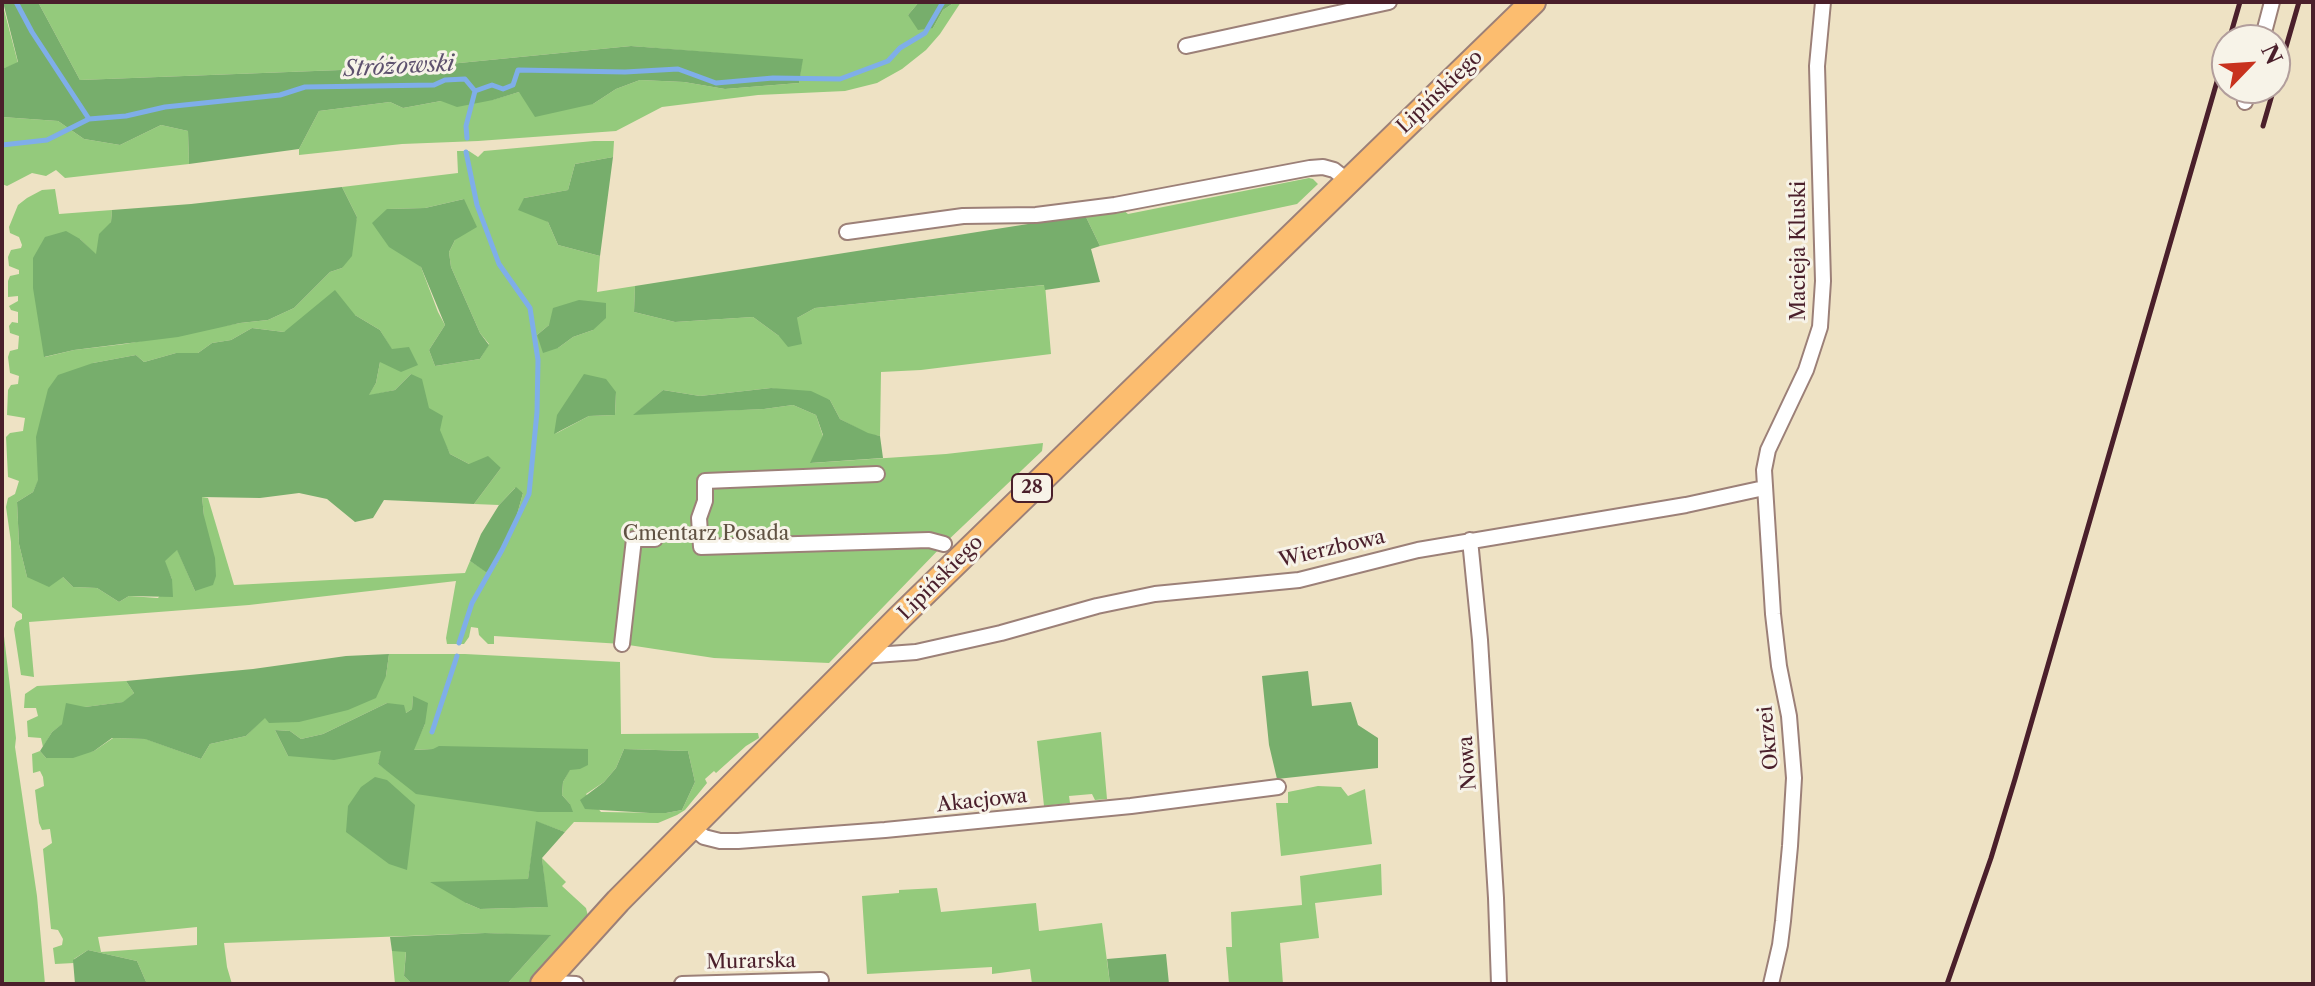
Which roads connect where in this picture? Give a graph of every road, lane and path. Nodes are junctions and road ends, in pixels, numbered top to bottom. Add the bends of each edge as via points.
1 (1389, 2) edge
2 (1533, 2) edge
3 (1823, 2) edge
4 (2272, 2) edge
5 (2266, 24) edge
6 (1186, 46) dead end
7 (1348, 181) junction
8 (847, 232) dead end
9 (877, 474) dead end
10 (1764, 488) junction
11 (655, 539) dead end
12 (1470, 540) junction
13 (944, 544) dead end
14 (622, 644) dead end
15 (862, 656) junction
16 (1278, 787) dead end
17 (692, 827) junction
18 (821, 980) dead end
19 (545, 981) edge
20 (576, 984) edge
21 (682, 984) edge
22 (1499, 984) edge
23 (1771, 984) edge

1 - 6 street
2 - 7 main road, Lipińskiego / 28
3 - 10 street, Macieja Kluski via 1817,66 1820,327 1768,450
4 - 5 street
7 - 8 street via 1334,170 1310,168 1115,205 1036,215 963,216
7 - 15 main road, Lipińskiego / 28
9 - 13 street via 705,481 701,547 929,540
10 - 12 street, Wierzbowa
10 - 23 street, Okrzei via 1773,614 1794,778 1783,921
11 - 14 street via 634,539
12 - 15 street, Wierzbowa via 1299,580 1155,594 962,643
12 - 22 street, Nowa via 1482,657
15 - 17 main road, Lipińskiego / 28
16 - 17 street, Akacjowa via 1115,808 738,841 704,837
17 - 19 main road, Lipińskiego / 28
18 - 21 street, Murarska
19 - 20 street

